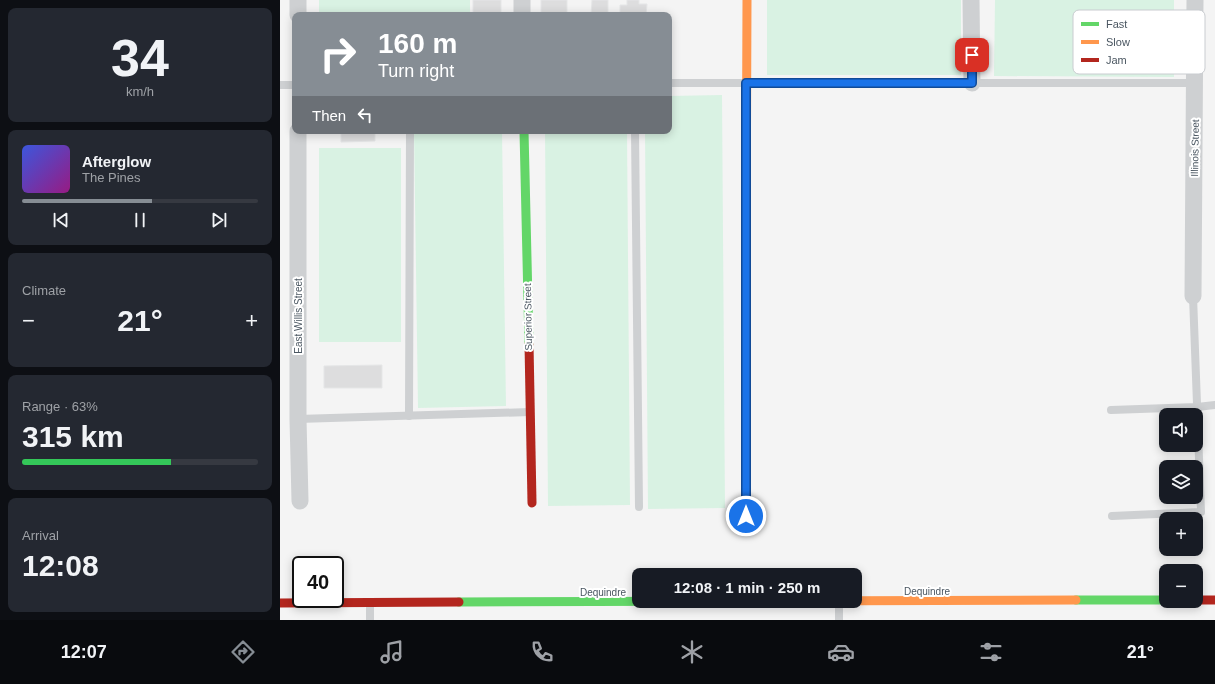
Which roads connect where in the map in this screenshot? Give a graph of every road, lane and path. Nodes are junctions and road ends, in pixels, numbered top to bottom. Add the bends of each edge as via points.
1 (298, 0) edge
2 (522, 0) edge
3 (747, 0) edge
4 (971, 0) edge
5 (298, 12) edge
6 (522, 12) edge
7 (1195, 74) edge
8 (672, 82) edge
9 (746, 83) junction
10 (972, 83) junction
11 (1195, 83) junction
12 (292, 84) edge
13 (280, 85) edge
14 (298, 134) edge
15 (410, 134) edge
16 (524, 134) edge
17 (635, 134) edge
18 (1193, 296) joint
19 (1215, 405) edge
20 (1198, 407) junction
21 (1111, 410) dead end
22 (530, 412) junction
23 (409, 416) junction
24 (298, 419) junction
25 (300, 501) dead end
26 (532, 503) dead end
27 (639, 507) dead end
28 (746, 516) dead end
29 (1112, 516) dead end
30 (1159, 600) edge
31 (1203, 600) edge
32 (1215, 600) edge
33 (632, 602) edge
34 (862, 602) edge
35 (370, 603) junction
36 (280, 604) edge
37 (839, 608) edge
38 (370, 620) edge
39 (839, 620) edge

1 - 5 street
2 - 6 street
3 - 9 street
4 - 10 street
7 - 11 street, Illinois Street
8 - 9 lane
9 - 10 lane
9 - 28 street
10 - 11 lane
11 - 18 street, Illinois Street
12 - 13 lane
14 - 24 street, East Willis Street
15 - 23 lane
16 - 22 street, Superior Street
17 - 27 lane
18 - 20 lane
19 - 20 lane
20 - 21 lane
20 - 29 lane via 1201,512
22 - 23 lane
22 - 26 street, Superior Street
23 - 24 lane
24 - 25 street, East Willis Street
30 - 34 street, Dequindre
31 - 32 street
33 - 35 street, Dequindre
35 - 36 street, Dequindre
35 - 38 lane
37 - 39 lane

